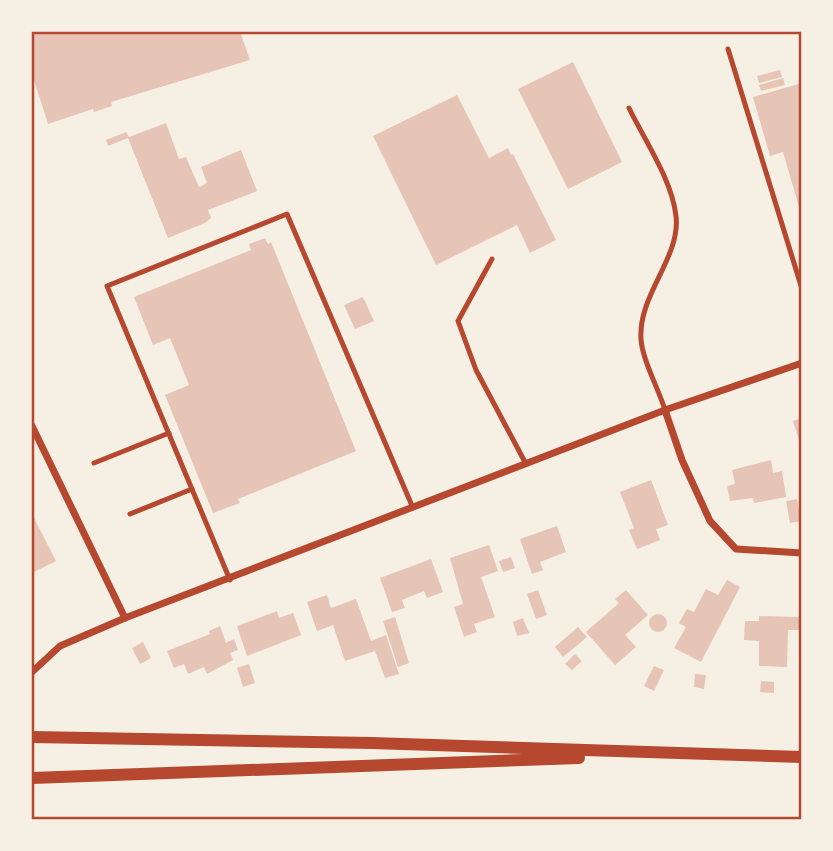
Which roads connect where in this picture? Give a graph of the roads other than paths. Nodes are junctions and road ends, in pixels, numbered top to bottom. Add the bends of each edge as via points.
1 (728, 49) dead end
2 (629, 108) dead end
3 (492, 259) dead end
4 (802, 289) edge
5 (802, 363) edge
6 (666, 410) junction
7 (32, 426) edge
8 (169, 433) junction
9 (94, 463) dead end
10 (526, 464) junction
11 (192, 489) junction
12 (413, 508) junction
13 (130, 514) dead end
14 (802, 554) edge
15 (230, 580) junction
16 (125, 618) junction
17 (32, 672) edge
18 (32, 737) edge
19 (688, 754) junction
20 (802, 757) edge
21 (32, 778) edge

1 - 4 lane
2 - 6 lane via 668,187 677,218 670,251 644,307 641,341
3 - 10 lane via 458,321 476,370
5 - 6 street
6 - 10 street
6 - 14 street via 682,460 710,521 727,540 736,549
7 - 16 street
8 - 9 lane
8 - 11 lane
8 - 12 lane via 107,286 288,214
10 - 12 street
11 - 13 lane
11 - 15 lane
12 - 15 street
15 - 16 street
16 - 17 street via 60,646
18 - 19 street
19 - 20 street
19 - 21 street

